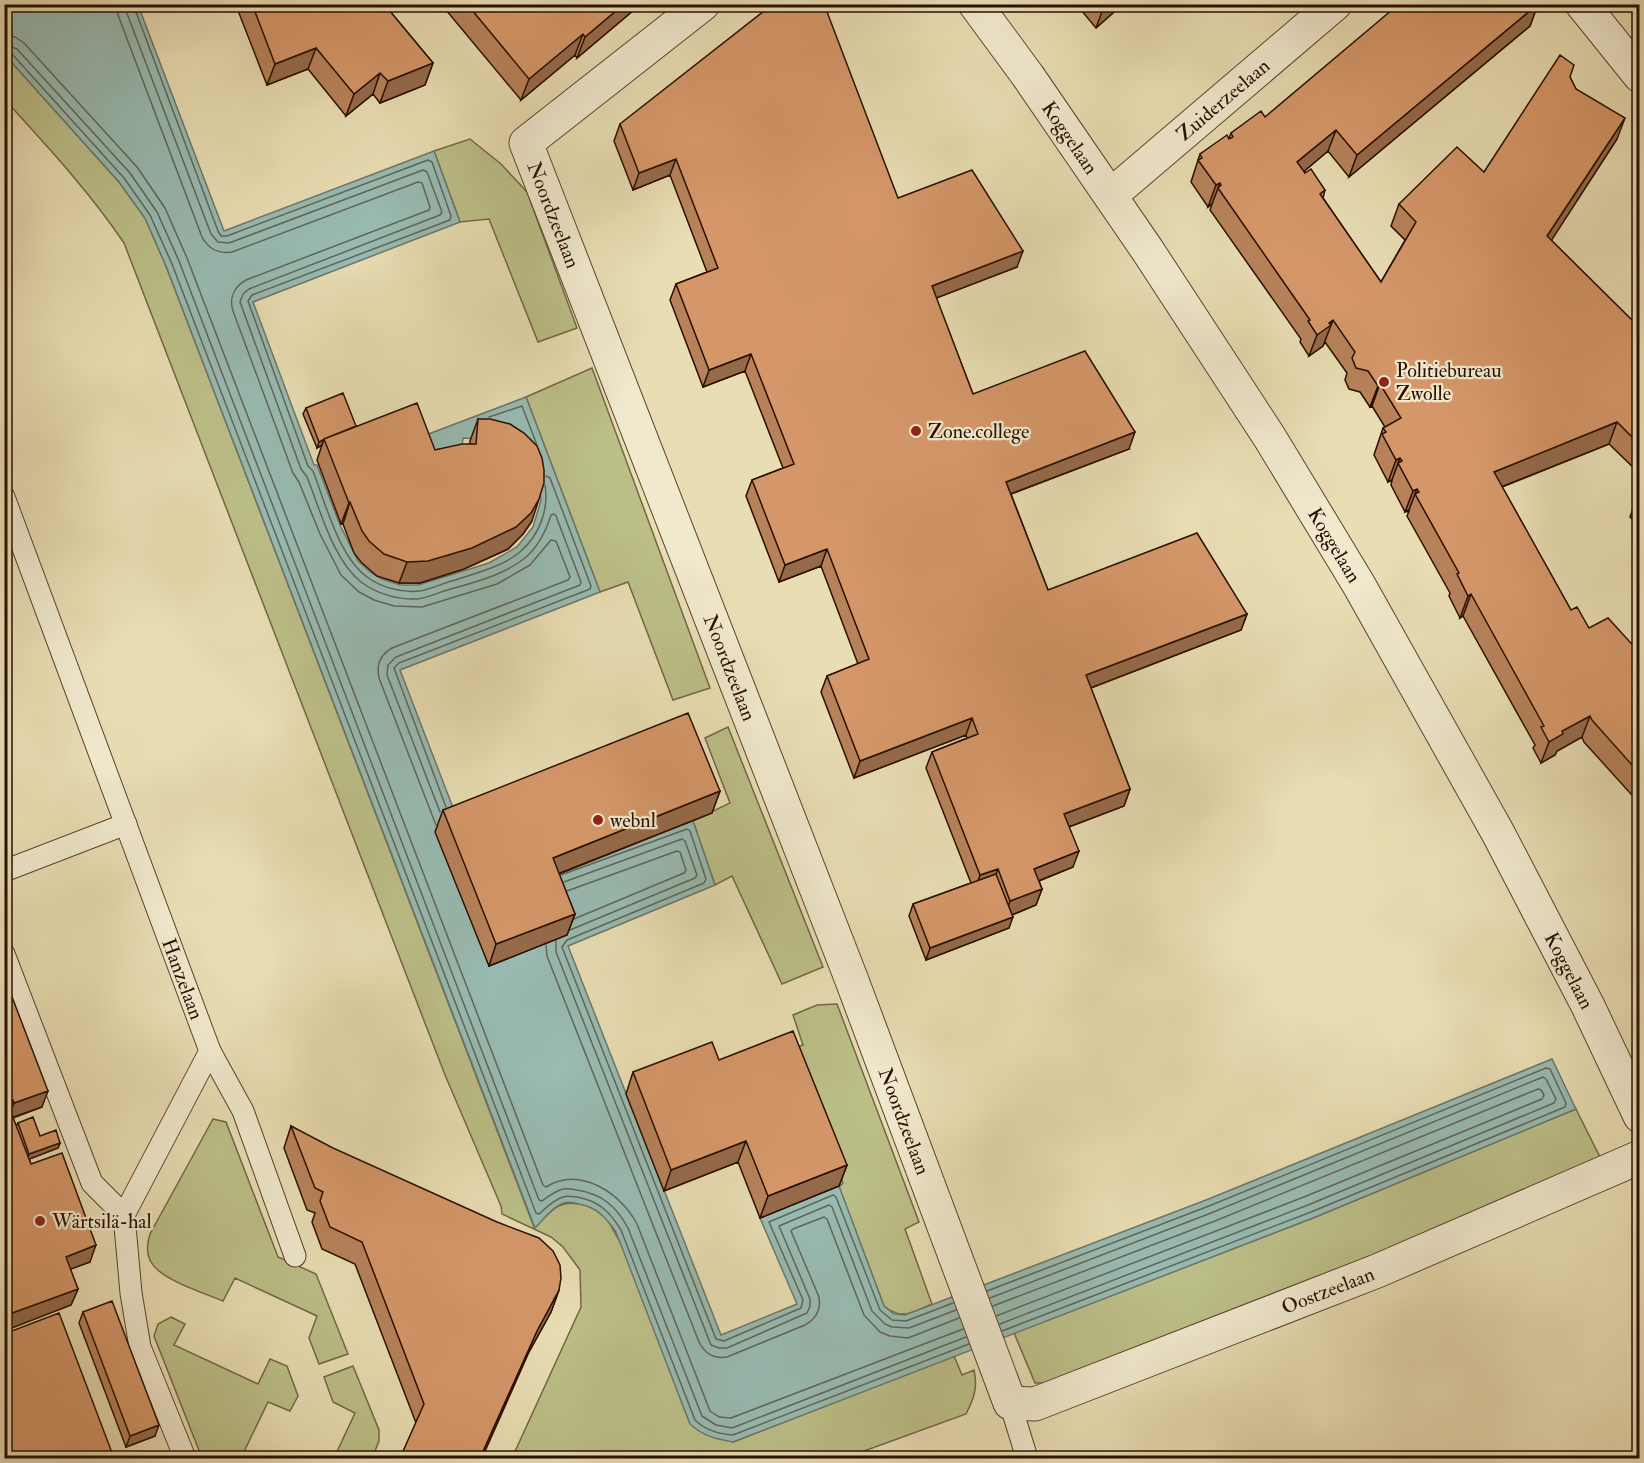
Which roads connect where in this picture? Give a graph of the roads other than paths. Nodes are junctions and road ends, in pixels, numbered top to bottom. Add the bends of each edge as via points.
1 (703, 4) edge
2 (975, 4) edge
3 (1335, 4) edge
4 (1582, 4) edge
5 (1640, 76) edge
6 (1111, 195) junction
7 (4, 497) edge
8 (9, 524) edge
9 (126, 824) junction
10 (4, 871) edge
11 (4, 954) edge
12 (210, 1051) junction
13 (1640, 1116) edge
14 (1640, 1157) edge
15 (124, 1215) junction
16 (295, 1256) dead end
17 (1010, 1403) junction
18 (185, 1458) edge
19 (1027, 1458) edge

1 - 17 street, Noordzeelaan via 526,144 855,989
2 - 6 street, Koggelaan
3 - 6 street, Zuiderzeelaan
4 - 5 street
6 - 13 street, Koggelaan via 1270,438 1359,585 1498,833
7 - 8 lane, Hanzelaan
8 - 9 lane, Hanzelaan
9 - 10 lane
9 - 12 lane, Hanzelaan
11 - 15 lane via 92,1183
12 - 15 lane
12 - 16 lane, Hanzelaan via 243,1111
14 - 17 street, Oostzeelaan via 1366,1275 1035,1404
15 - 18 lane via 140,1347
17 - 19 lane

